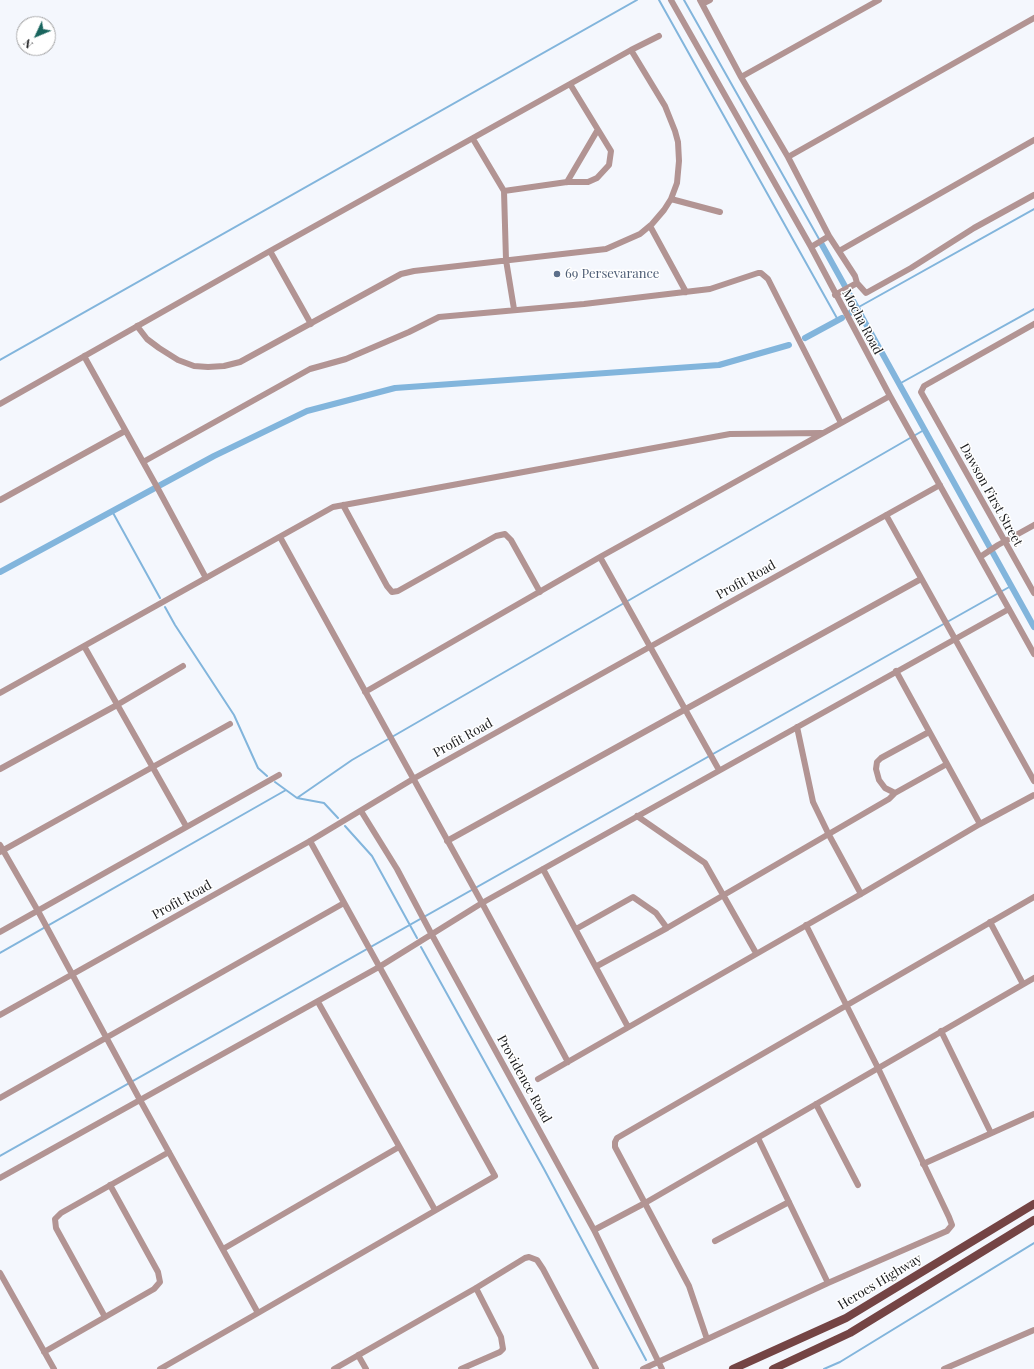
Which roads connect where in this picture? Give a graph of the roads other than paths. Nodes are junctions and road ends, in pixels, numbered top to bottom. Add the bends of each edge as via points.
1 (671, 0) edge
2 (710, 0) edge
3 (879, 0) edge
4 (701, 2) edge
5 (1034, 18) edge
6 (659, 36) dead end
7 (631, 50) junction
8 (741, 77) junction
9 (570, 84) junction
10 (598, 131) junction
11 (473, 139) junction
12 (1034, 140) edge
13 (788, 157) junction
14 (566, 182) junction
15 (504, 191) junction
16 (1034, 195) edge
17 (671, 198) junction
18 (720, 212) dead end
19 (650, 226) junction
20 (829, 236) junction
21 (811, 247) junction
22 (270, 250) junction
23 (839, 251) junction
24 (506, 260) junction
25 (857, 283) junction
26 (686, 292) junction
27 (838, 293) junction
28 (514, 309) junction
29 (311, 324) junction
30 (1034, 324) edge
31 (137, 326) junction
32 (84, 356) junction
33 (890, 396) junction
34 (0, 404) edge
35 (841, 423) junction
36 (126, 431) junction
37 (822, 433) junction
38 (143, 462) junction
39 (940, 485) junction
40 (0, 500) edge
41 (343, 505) junction
42 (886, 515) junction
43 (1034, 524) edge
44 (280, 537) junction
45 (1005, 541) junction
46 (983, 555) junction
47 (600, 557) junction
48 (206, 578) junction
49 (921, 578) junction
50 (540, 592) junction
51 (1034, 593) edge
52 (1009, 609) junction
53 (955, 640) junction
54 (84, 646) junction
55 (651, 646) junction
56 (1034, 654) edge
57 (184, 666) dead end
58 (896, 671) junction
59 (365, 692) junction
60 (0, 693) edge
61 (117, 705) junction
62 (685, 709) junction
63 (230, 724) dead end
64 (797, 727) junction
65 (929, 732) junction
66 (947, 764) junction
67 (153, 768) junction
68 (0, 769) edge
69 (719, 770) junction
70 (279, 775) dead end
71 (413, 778) junction
72 (1034, 781) edge
73 (895, 793) junction
74 (1034, 795) edge
75 (361, 811) junction
76 (637, 816) junction
77 (980, 824) junction
78 (186, 826) junction
79 (829, 835) junction
80 (310, 841) junction
81 (447, 841) junction
82 (1, 849) edge
83 (543, 869) junction
84 (724, 894) junction
85 (861, 894) junction
86 (1034, 897) edge
87 (344, 903) junction
88 (482, 903) junction
89 (38, 912) junction
90 (990, 922) junction
91 (806, 925) junction
92 (667, 928) junction
93 (576, 929) junction
94 (0, 932) edge
95 (432, 935) junction
96 (756, 953) junction
97 (596, 966) junction
98 (379, 967) junction
99 (72, 974) junction
100 (1034, 978) edge
101 (1023, 984) junction
102 (318, 1002) junction
103 (846, 1004) junction
104 (0, 1015) edge
105 (628, 1027) junction
106 (941, 1031) junction
107 (107, 1038) junction
108 (568, 1062) junction
109 (878, 1068) junction
110 (538, 1079) dead end
111 (0, 1098) edge
112 (140, 1100) junction
113 (816, 1104) junction
114 (1034, 1114) edge
115 (991, 1133) junction
116 (758, 1138) junction
117 (400, 1147) junction
118 (169, 1152) junction
119 (923, 1164) junction
120 (0, 1178) edge
121 (110, 1185) junction
122 (858, 1185) dead end
123 (789, 1202) junction
124 (646, 1203) junction
125 (1034, 1204) edge
126 (435, 1210) junction
127 (1034, 1220) edge
128 (594, 1230) junction
129 (715, 1241) dead end
130 (223, 1249) junction
131 (0, 1273) edge
132 (828, 1283) junction
133 (476, 1288) junction
134 (258, 1314) junction
135 (105, 1317) junction
136 (1034, 1330) edge
137 (707, 1339) junction
138 (44, 1352) junction
139 (358, 1355) junction
140 (659, 1362) junction
141 (54, 1369) edge
142 (160, 1369) edge
143 (334, 1369) edge
144 (366, 1369) edge
145 (461, 1369) edge
146 (596, 1369) edge
147 (643, 1369) edge
148 (663, 1369) edge
149 (733, 1369) edge
150 (773, 1369) edge
151 (944, 1369) edge

1 - 21 street, Mocha Road
2 - 4 street
3 - 8 street
4 - 8 street
5 - 13 street
6 - 7 street
7 - 9 street
7 - 17 street via 665,106 678,142 677,183
8 - 13 street
9 - 10 street
9 - 11 street
10 - 14 street
10 - 14 street via 611,151 609,164 597,178 588,182
11 - 15 street
11 - 22 street
12 - 23 street
13 - 20 street
14 - 15 street
15 - 24 street
16 - 25 street via 866,293
17 - 18 street
17 - 19 street
19 - 24 street via 640,234 606,249
19 - 26 street
20 - 21 street
20 - 23 street
21 - 27 street, Mocha Road
22 - 29 street
22 - 31 street
23 - 25 street
24 - 28 street
24 - 29 street via 401,274
25 - 27 street
26 - 28 street
26 - 35 street via 710,289 758,273 765,276
27 - 33 street, Mocha Road
28 - 38 street via 439,317 346,359 310,369
29 - 31 street via 240,362 208,368 178,360 147,339
30 - 45 street, Dawson First Street via 924,386 922,390
31 - 32 street
32 - 34 street
32 - 36 street
33 - 35 street
33 - 39 street, Mocha Road
35 - 37 street
36 - 38 street
36 - 40 street
37 - 41 street via 730,434
37 - 47 street
38 - 48 street
39 - 42 street, Profit Road
39 - 46 street, Mocha Road
41 - 44 street via 333,507
41 - 50 street via 392,592 496,536 505,534 511,540
42 - 49 street
42 - 55 street, Profit Road
43 - 45 street
44 - 48 street
44 - 59 street
45 - 46 street
45 - 51 street, Dawson First Street
46 - 52 street, Mocha Road
47 - 50 street
47 - 55 street
48 - 54 street
49 - 53 street
49 - 62 street
50 - 59 street
52 - 53 street
52 - 56 street, Mocha Road
53 - 58 street
53 - 72 street
54 - 60 street
54 - 61 street
55 - 62 street
55 - 71 street, Profit Road
57 - 61 street
58 - 64 street
58 - 65 street
59 - 71 street
61 - 67 street
61 - 68 street
62 - 69 street
62 - 81 street
63 - 67 street
64 - 69 street
64 - 79 street via 813,802
65 - 66 street
65 - 73 street via 877,762 879,780 885,788
66 - 73 street
66 - 77 street
67 - 78 street
67 - 82 street
69 - 76 street
70 - 78 street
71 - 75 street, Profit Road
71 - 81 street
73 - 79 street via 889,800
74 - 77 street
75 - 80 street, Profit Road
75 - 95 street, Providence Road via 397,869
76 - 83 street
76 - 84 street via 705,863
77 - 85 street
78 - 89 street
79 - 84 street
79 - 85 street
80 - 87 street
80 - 99 street, Profit Road
81 - 88 street
82 - 89 street
83 - 88 street
83 - 93 street
84 - 92 street
84 - 96 street
85 - 91 street
86 - 90 street
87 - 98 street
87 - 107 street
88 - 95 street
88 - 108 street
89 - 94 street
89 - 99 street
90 - 101 street
90 - 103 street
91 - 96 street
91 - 103 street
92 - 93 street via 656,913 633,898
92 - 97 street
93 - 97 street
95 - 98 street
95 - 128 street, Providence Road
96 - 105 street
97 - 105 street
98 - 102 street
98 - 126 street via 495,1176
99 - 104 street, Profit Road
99 - 107 street
100 - 101 street
101 - 106 street
102 - 112 street
102 - 117 street
103 - 109 street
103 - 124 street via 617,1138 615,1147
105 - 108 street
106 - 109 street
106 - 115 street
107 - 111 street
107 - 112 street
108 - 110 street
109 - 113 street
109 - 119 street
112 - 118 street
112 - 120 street
113 - 116 street
113 - 122 street
114 - 115 street
115 - 119 street
116 - 123 street
116 - 124 street
117 - 126 street
117 - 130 street
118 - 121 street
118 - 130 street
119 - 132 street via 952,1225 947,1231
121 - 135 street via 158,1272 160,1282 154,1289
121 - 135 street via 61,1213 54,1223
123 - 129 street
123 - 132 street
124 - 128 street
124 - 137 street via 689,1286
125 - 149 main road, Heroes Highway via 846,1318
126 - 134 street
127 - 150 main road, Heroes Highway via 850,1333
128 - 140 street, Providence Road
130 - 134 street
131 - 138 street
132 - 137 street
133 - 139 street
133 - 145 street via 501,1337 503,1349
133 - 146 street via 525,1258 537,1260
134 - 142 street
135 - 138 street
136 - 151 street
137 - 140 street
138 - 141 street
139 - 143 street
139 - 144 street
140 - 147 street
140 - 148 street, Providence Road

